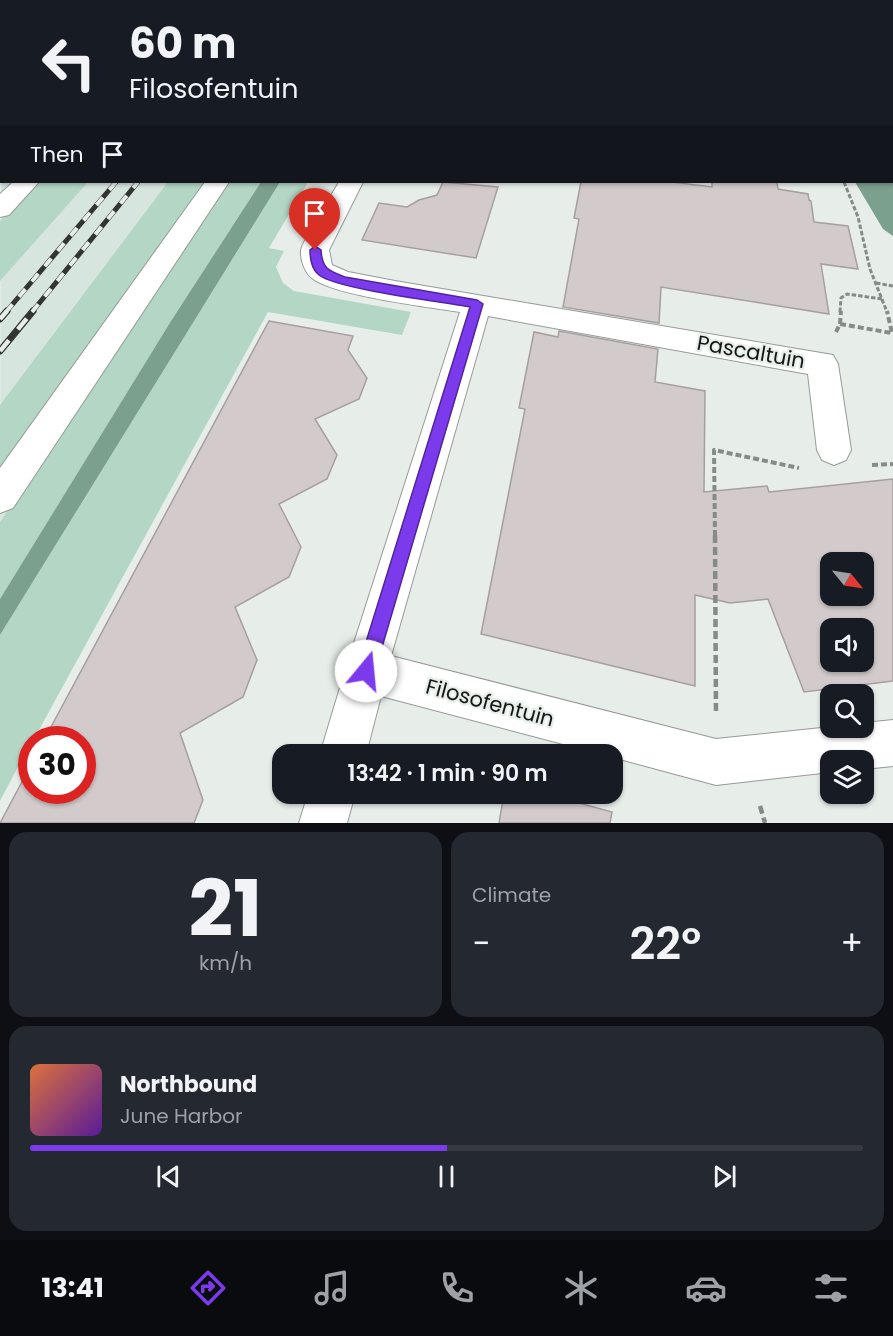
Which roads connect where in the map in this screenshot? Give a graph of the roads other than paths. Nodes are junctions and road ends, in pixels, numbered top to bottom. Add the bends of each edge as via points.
1 (26, 183) edge
2 (216, 183) edge
3 (350, 183) edge
4 (0, 209) edge
5 (477, 304) junction
6 (834, 450) road end
7 (0, 497) edge
8 (366, 671) junction
9 (893, 743) edge
10 (346, 744) edge
11 (329, 804) edge
12 (323, 823) edge

1 - 4 street
2 - 7 street
3 - 5 street via 315,250 322,273 344,281
5 - 6 street, Pascaltuin via 822,364
5 - 8 street
8 - 9 street, Filosofentuin via 716,762
8 - 10 street
11 - 12 street

